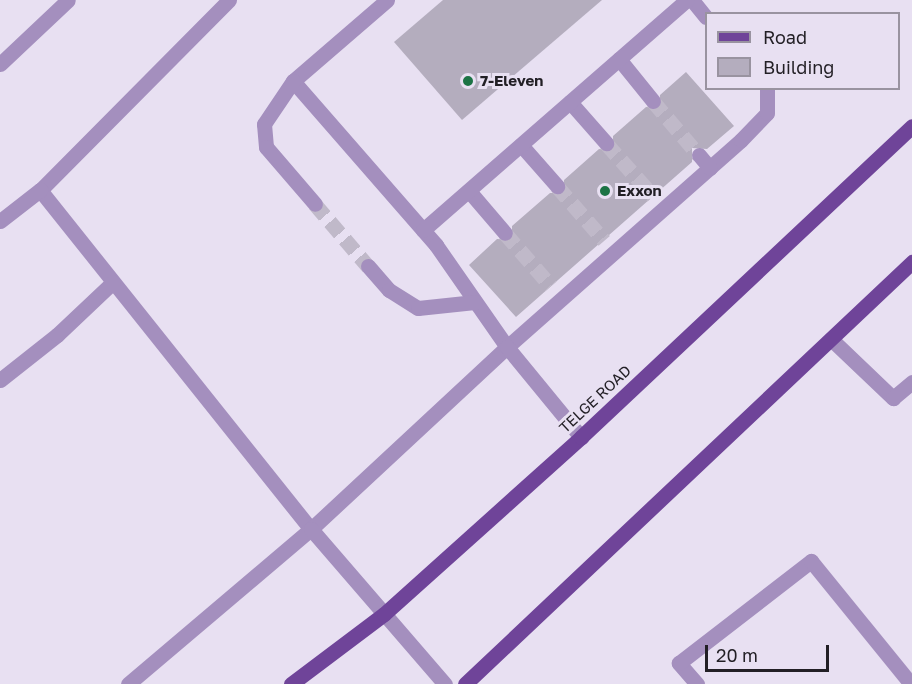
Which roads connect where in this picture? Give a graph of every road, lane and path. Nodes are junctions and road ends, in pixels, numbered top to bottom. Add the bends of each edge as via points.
1 (68, 0) edge
2 (229, 0) edge
3 (387, 0) edge
4 (687, 0) edge
5 (692, 0) edge
6 (705, 15) edge
7 (619, 59) junction
8 (0, 64) edge
9 (293, 81) junction
10 (767, 90) edge
11 (653, 101) tunnel mouth
12 (570, 102) junction
13 (912, 126) edge
14 (606, 143) tunnel mouth
15 (521, 146) junction
16 (699, 155) tunnel mouth
17 (710, 168) junction
18 (557, 186) tunnel mouth
19 (40, 190) junction
20 (469, 191) junction
21 (315, 204) tunnel mouth
22 (0, 220) edge
23 (423, 230) junction
24 (505, 233) tunnel mouth
25 (912, 262) edge
26 (368, 266) tunnel mouth
27 (113, 282) junction
28 (551, 286) tunnel mouth
29 (562, 298) junction
30 (475, 302) junction
31 (831, 339) junction
32 (507, 347) junction
33 (0, 380) edge
34 (912, 382) edge
35 (581, 436) junction
36 (311, 529) junction
37 (384, 614) junction
38 (128, 684) edge
39 (291, 684) edge
40 (445, 684) edge
41 (465, 684) edge
42 (697, 684) edge
43 (911, 684) edge

1 - 8 lane
2 - 19 lane
3 - 9 lane
4 - 7 lane
5 - 6 lane
7 - 11 lane
7 - 12 lane
9 - 21 lane via 264,124 266,147
9 - 23 lane
10 - 17 lane via 767,113
12 - 14 lane
12 - 15 lane
13 - 35 main road, TELGE ROAD
15 - 18 lane
15 - 20 lane
16 - 17 lane
17 - 29 lane via 658,203 609,246
19 - 22 lane
19 - 27 lane
20 - 23 lane
20 - 24 lane
23 - 30 lane
25 - 31 main road
26 - 30 lane via 389,290 418,308
27 - 33 lane via 57,335
27 - 36 lane
28 - 29 lane
29 - 32 lane
30 - 32 lane
31 - 34 lane via 893,398
31 - 41 main road
32 - 35 lane
32 - 36 lane
35 - 37 main road, TELGE ROAD
36 - 37 lane
36 - 38 lane
37 - 39 main road, TELGE ROAD
37 - 40 lane
42 - 43 lane via 679,663 811,561

